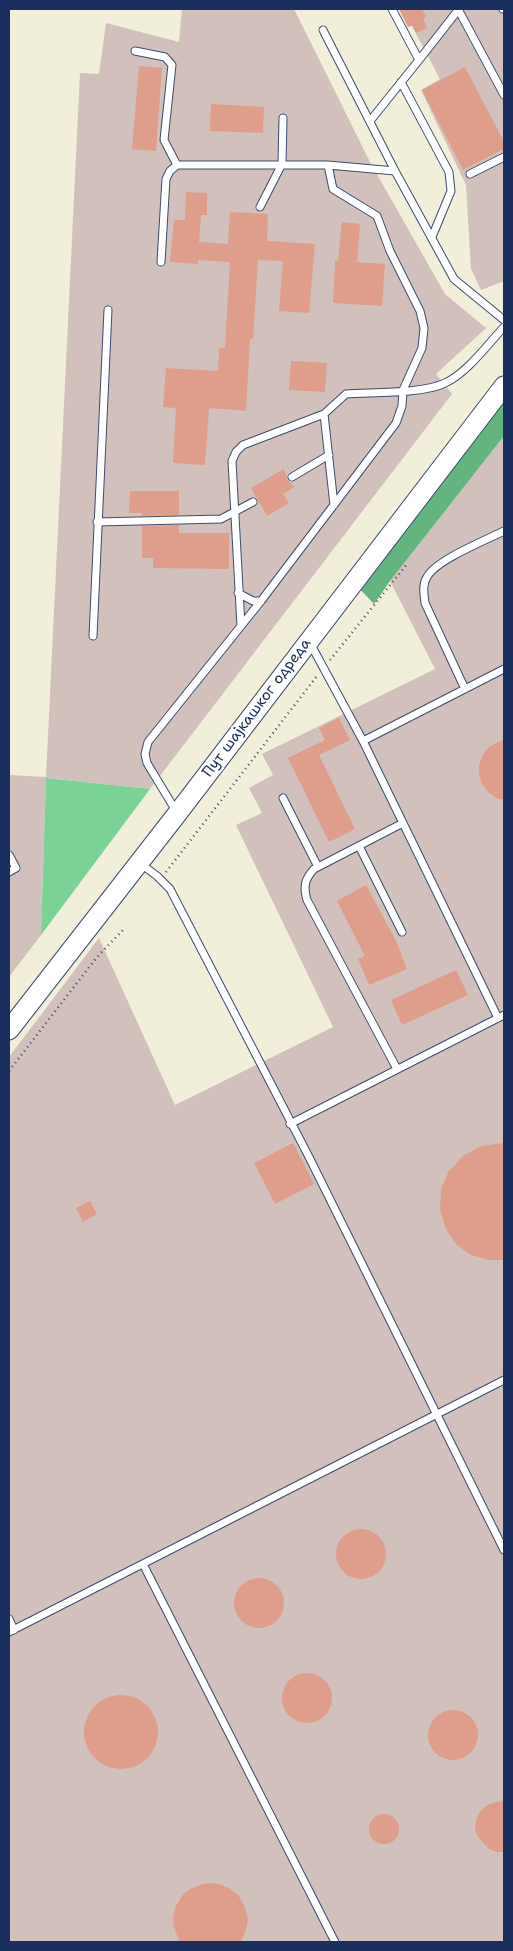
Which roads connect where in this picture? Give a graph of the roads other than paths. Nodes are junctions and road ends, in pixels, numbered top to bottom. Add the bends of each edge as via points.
1 (392, 9) edge
2 (459, 9) edge
3 (323, 30) dead end
4 (135, 51) dead end
5 (419, 60) junction
6 (401, 82) junction
7 (504, 95) edge
8 (283, 118) dead end
9 (370, 121) junction
10 (504, 156) edge
11 (282, 164) junction
12 (178, 165) junction
13 (328, 165) junction
14 (395, 171) junction
15 (470, 174) dead end
16 (260, 207) dead end
17 (432, 237) junction
18 (161, 262) dead end
19 (108, 310) dead end
20 (504, 320) edge
21 (504, 327) edge
22 (504, 386) edge
23 (404, 390) junction
24 (324, 414) junction
25 (328, 455) junction
26 (292, 477) dead end
27 (254, 502) dead end
28 (334, 505) junction
29 (234, 514) junction
30 (97, 522) junction
31 (504, 531) edge
32 (238, 593) junction
33 (260, 601) junction
34 (240, 626) junction
35 (93, 636) dead end
36 (309, 640) junction
37 (504, 668) edge
38 (465, 688) junction
39 (363, 742) junction
40 (283, 798) dead end
41 (177, 814) junction
42 (403, 823) junction
43 (359, 846) junction
44 (9, 856) edge
45 (139, 863) junction
46 (318, 868) junction
47 (9, 872) edge
48 (402, 932) dead end
49 (501, 1017) edge
50 (9, 1030) edge
51 (397, 1069) junction
52 (290, 1124) junction
53 (504, 1380) edge
54 (436, 1414) junction
55 (504, 1550) edge
56 (143, 1564) junction
57 (9, 1620) edge
58 (11, 1631) edge
59 (335, 1942) edge

1 - 5 lane
2 - 5 lane
2 - 7 lane
3 - 9 lane
4 - 12 lane via 165,57 172,65 164,140
5 - 6 lane
6 - 9 lane
6 - 17 lane via 449,172 451,191
8 - 11 lane
9 - 14 lane
10 - 15 lane
11 - 12 lane
11 - 13 lane
11 - 16 lane
12 - 18 lane via 166,179
13 - 14 lane
13 - 23 lane via 333,189 377,216 390,251 420,310 424,328 422,348
14 - 17 lane
17 - 20 lane via 454,278
19 - 30 lane
21 - 23 lane via 459,374 446,383 426,390
22 - 36 street, Пут шајкашког одреда
23 - 24 lane via 346,394
23 - 28 lane via 396,423
24 - 25 lane
24 - 29 lane via 243,446 236,452 232,461
25 - 26 lane
25 - 28 lane
27 - 29 lane
28 - 33 lane
29 - 30 lane via 221,519
29 - 32 lane
30 - 35 lane
31 - 38 lane via 437,565 427,576 423,589 425,603
32 - 33 lane
32 - 34 lane
33 - 34 lane
34 - 41 lane via 148,742 147,763
36 - 39 lane
36 - 41 street, Пут шајкашког одреда
37 - 38 lane
38 - 39 lane
39 - 42 lane
40 - 46 lane
41 - 45 street, Пут шајкашког одреда
42 - 43 lane
42 - 49 lane
43 - 46 lane
43 - 48 lane
44 - 47 lane via 16,868
45 - 50 street, Пут шајкашког одреда
45 - 52 lane via 170,889
46 - 51 lane via 307,878 304,889 307,900
49 - 51 lane
51 - 52 lane
52 - 54 lane
53 - 54 lane
54 - 55 lane
54 - 56 lane
56 - 58 lane
56 - 59 lane
57 - 58 lane

